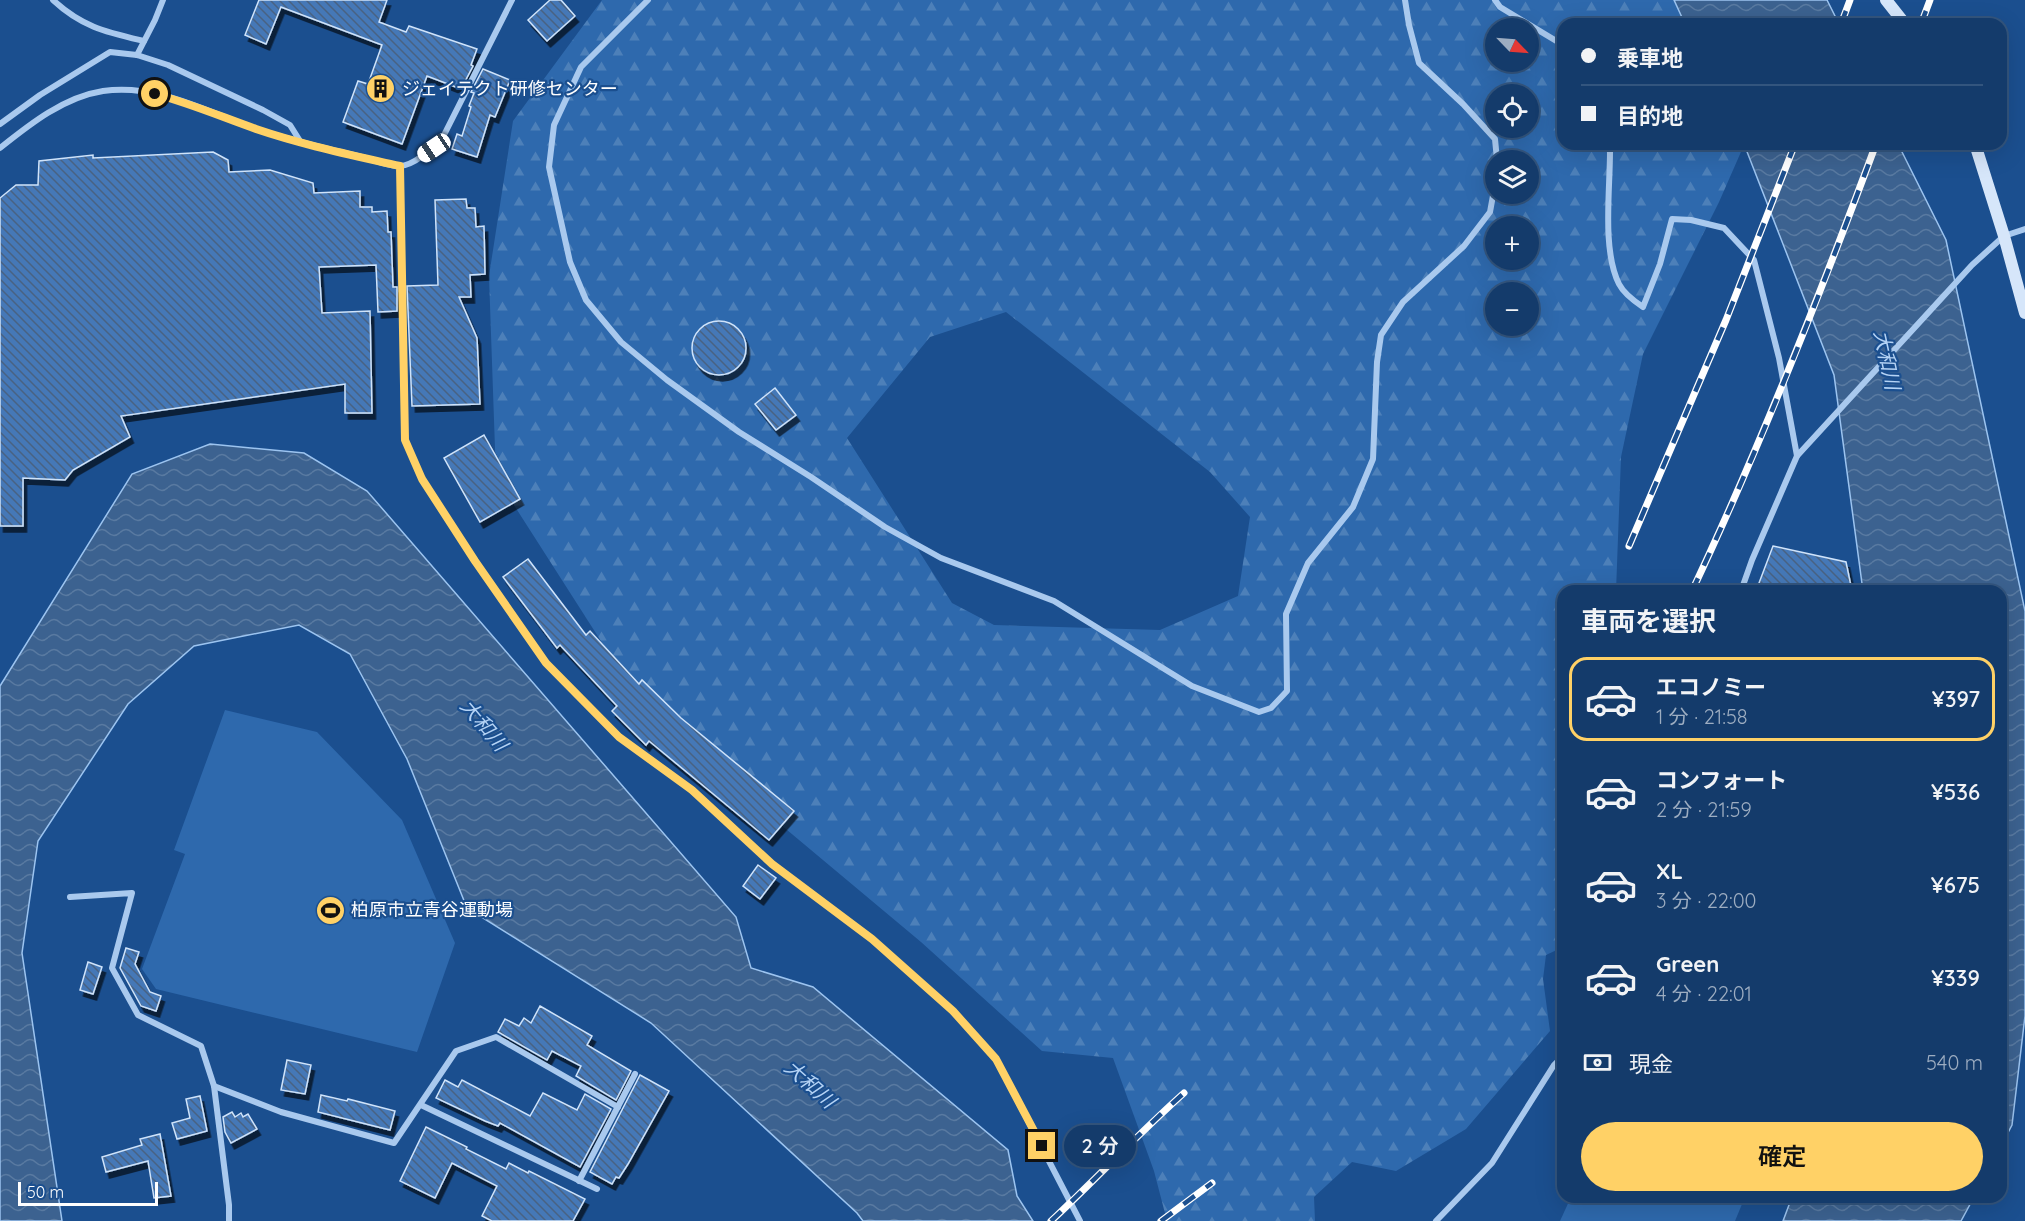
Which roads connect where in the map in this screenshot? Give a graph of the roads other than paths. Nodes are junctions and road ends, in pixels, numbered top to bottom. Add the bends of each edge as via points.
1 (53, 0) edge
2 (163, 0) edge
3 (512, 0) edge
4 (648, 0) edge
5 (1405, 0) edge
6 (1495, 0) edge
7 (1887, 0) edge
8 (1900, 18) edge
9 (144, 41) junction
10 (1557, 41) edge
11 (137, 55) junction
12 (0, 124) edge
13 (300, 142) junction
14 (0, 148) edge
15 (1496, 150) edge
16 (1609, 150) edge
17 (1977, 150) edge
18 (400, 166) junction
19 (1491, 204) edge
20 (2025, 228) edge
21 (2004, 236) junction
22 (2025, 313) edge
23 (1797, 456) junction
24 (1743, 585) edge
25 (70, 897) dead end
26 (1557, 1062) edge
27 (635, 1074) dead end
28 (214, 1086) junction
29 (421, 1105) junction
30 (618, 1107) junction
31 (579, 1181) junction
32 (597, 1189) dead end
33 (229, 1221) edge
34 (1080, 1221) edge
35 (1436, 1221) edge

1 - 9 street via 69,15 100,31
2 - 9 street
3 - 18 street via 443,137 434,148
4 - 19 street via 581,67 554,125 549,167 570,262 586,300 621,342 667,381 739,432 885,527 941,558 1054,602 1192,686 1258,712 1270,708 1287,691 1286,614 1308,563 1353,507 1373,459 1381,335 1403,302 1464,246 1490,212
5 - 15 street via 1419,63 1495,139
6 - 10 street via 1500,7
7 - 8 main road
9 - 11 street
11 - 12 street via 110,51
11 - 13 street via 168,65 263,110 290,125
13 - 14 street via 139,89 102,91 61,105
13 - 18 street
16 - 23 street via 1609,250 1619,285 1629,297 1643,307 1672,219 1724,228 1754,260 1779,358
17 - 21 main road
18 - 34 street via 405,440 422,479 546,663 619,737 692,790 772,864 872,939 953,1011 996,1059
20 - 21 street
21 - 22 main road
21 - 23 street via 1972,265
23 - 24 street
25 - 28 street via 132,893 112,968 138,1015 201,1046
26 - 35 street via 1492,1163
27 - 30 street
28 - 29 street via 281,1112 394,1143
28 - 33 street
29 - 30 street via 456,1051 496,1037
29 - 31 street
30 - 31 street
31 - 32 street

